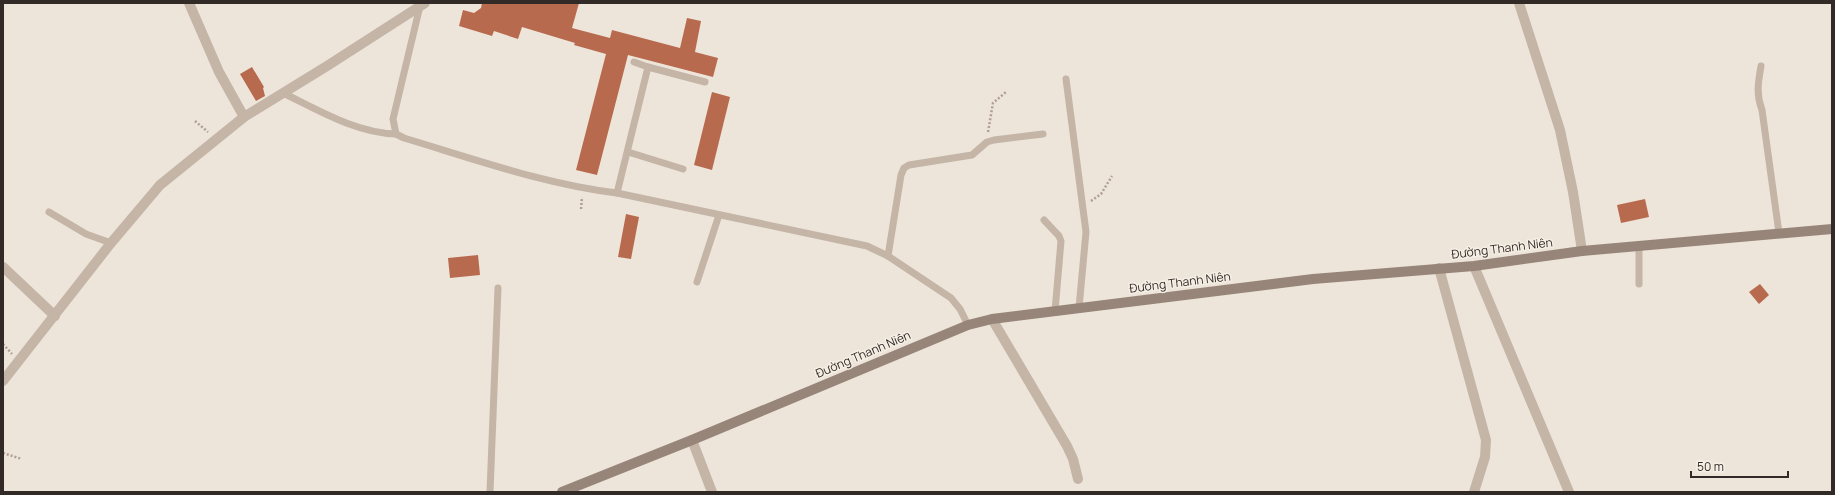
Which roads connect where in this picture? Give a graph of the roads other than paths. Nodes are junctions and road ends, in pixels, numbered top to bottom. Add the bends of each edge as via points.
1 (189, 3) edge
2 (1519, 3) edge
3 (422, 5) edge
4 (634, 62) dead end
5 (1761, 66) dead end
6 (648, 67) junction
7 (1066, 80) dead end
8 (705, 82) dead end
9 (283, 93) junction
10 (244, 117) junction
11 (396, 134) junction
12 (1043, 134) dead end
13 (628, 152) junction
14 (683, 169) dead end
15 (617, 193) junction
16 (49, 212) dead end
17 (719, 215) junction
18 (1044, 220) dead end
19 (1832, 229) edge
20 (1780, 233) junction
21 (111, 243) junction
22 (1639, 246) junction
23 (1582, 251) junction
24 (888, 256) junction
25 (1474, 266) junction
26 (3, 267) edge
27 (1438, 268) junction
28 (696, 282) dead end
29 (1640, 284) dead end
30 (498, 288) dead end
31 (1079, 308) junction
32 (1055, 311) junction
33 (55, 316) junction
34 (992, 319) junction
35 (968, 325) junction
36 (3, 380) edge
37 (692, 440) junction
38 (1078, 479) dead end
39 (577, 489) edge
40 (490, 492) edge
41 (562, 492) edge
42 (712, 492) edge
43 (1474, 492) edge
44 (1569, 492) edge

1 - 10 street via 219,72
2 - 23 street via 1560,130
3 - 9 street
3 - 11 lane via 393,119
4 - 6 lane
5 - 20 lane via 1757,86 1758,98 1762,110
6 - 8 lane
6 - 13 lane
7 - 31 lane via 1086,232
9 - 10 street
9 - 11 lane via 332,117 374,132
10 - 21 street via 160,185
11 - 15 lane via 541,179
12 - 24 lane via 987,142 972,155 909,165 904,168
13 - 14 lane
13 - 15 lane
15 - 17 lane
16 - 21 lane via 86,234
17 - 24 lane via 867,246
17 - 28 lane
18 - 32 lane via 1061,241
19 - 20 main road, Đường Thanh Niên
20 - 22 main road, Đường Thanh Niên
21 - 33 street
22 - 23 main road, Đường Thanh Niên
22 - 29 lane
23 - 25 main road, Đường Thanh Niên
24 - 35 lane via 951,298
25 - 27 main road, Đường Thanh Niên
25 - 44 street
26 - 33 street
27 - 31 main road, Đường Thanh Niên via 1313,279
27 - 43 street via 1486,440 1485,457
30 - 40 lane
31 - 32 main road, Đường Thanh Niên
32 - 34 main road, Đường Thanh Niên
33 - 36 street
34 - 35 main road, Đường Thanh Niên
34 - 38 street via 1067,446
35 - 37 main road, Đường Thanh Niên
37 - 39 main road, Đường Thanh Niên
37 - 42 street
39 - 41 main road, Đường Thanh Niên

